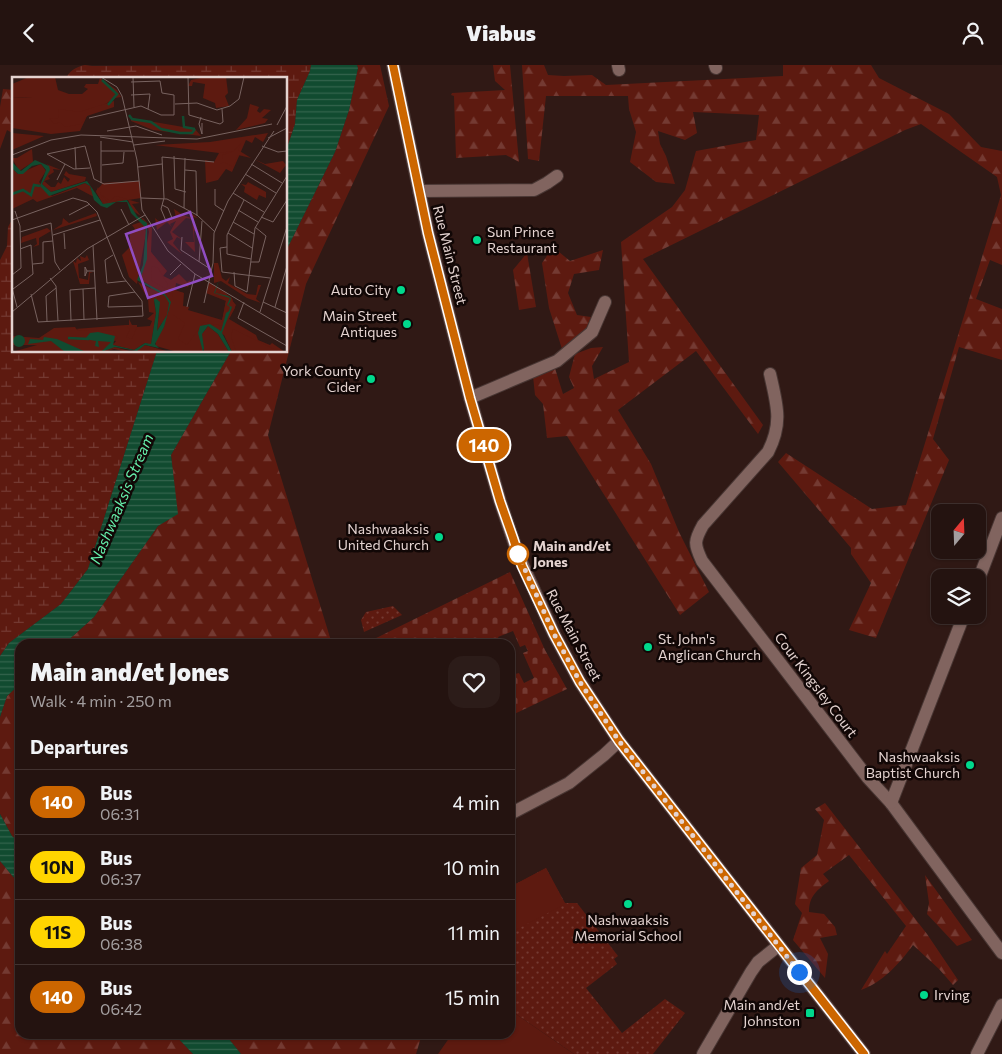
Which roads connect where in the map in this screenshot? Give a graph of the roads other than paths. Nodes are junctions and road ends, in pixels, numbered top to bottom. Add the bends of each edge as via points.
1 (393, 65) edge
2 (557, 176) dead end
3 (419, 191) junction
4 (605, 302) dead end
5 (770, 374) dead end
6 (470, 398) junction
7 (1002, 518) edge
8 (983, 569) edge
9 (961, 624) edge
10 (619, 741) junction
11 (892, 803) junction
12 (515, 811) edge
13 (778, 945) junction
14 (1002, 953) edge
15 (1002, 1005) edge
16 (703, 1054) edge
17 (864, 1054) edge
18 (977, 1054) edge

1 - 3 street, Rue Main Street
2 - 3 street via 534,190
3 - 6 street, Rue Main Street
4 - 6 street via 592,332 557,361
5 - 11 street, Cour Kingsley Court via 778,414 773,441 768,452 703,525 696,538 696,547 702,561 868,778
6 - 10 street, Rue Main Street via 522,566 580,682
7 - 8 street
9 - 11 street
10 - 12 street via 569,783
10 - 13 street, Rue Main Street
11 - 14 street, Cour Kingsley Court
13 - 16 street via 751,972
13 - 17 street, Rue Main Street
15 - 18 street

